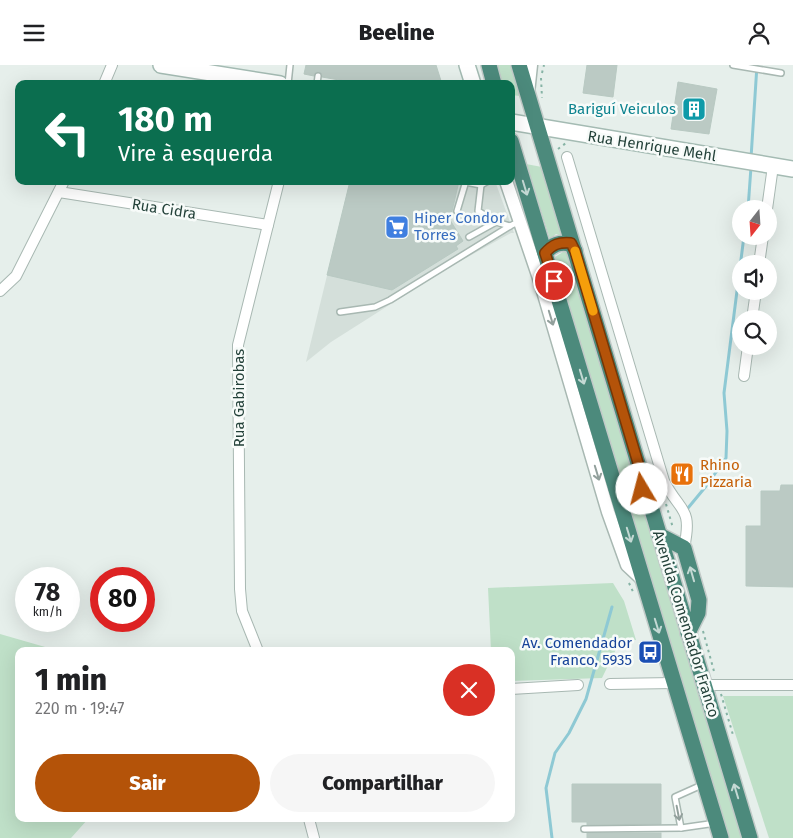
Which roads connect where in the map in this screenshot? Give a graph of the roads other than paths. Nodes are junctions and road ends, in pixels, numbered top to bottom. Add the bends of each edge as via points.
1 (112, 65) edge
2 (160, 65) edge
3 (290, 65) edge
4 (467, 65) edge
5 (488, 65) edge
6 (520, 65) edge
7 (532, 65) edge
8 (733, 65) edge
9 (212, 69) edge
10 (781, 73) dead end
11 (318, 76) dead end
12 (106, 80) edge
13 (262, 80) edge
14 (288, 80) edge
15 (318, 80) edge
16 (472, 80) edge
17 (493, 80) edge
18 (528, 93) junction
19 (515, 123) edge
20 (538, 127) junction
21 (515, 154) edge
22 (567, 157) dead end
23 (773, 166) junction
24 (793, 169) edge
25 (62, 185) edge
26 (279, 185) edge
27 (464, 185) edge
28 (482, 185) edge
29 (507, 185) edge
30 (59, 192) junction
31 (768, 200) edge
32 (456, 211) dead end
33 (496, 222) junction
34 (515, 223) junction
35 (268, 225) junction
36 (469, 237) dead end
37 (575, 251) junction
38 (545, 253) junction
39 (0, 291) edge
40 (340, 312) dead end
41 (747, 355) edge
42 (744, 376) dead end
43 (644, 483) junction
44 (616, 489) junction
45 (667, 534) junction
46 (684, 548) junction
47 (642, 580) junction
48 (695, 630) junction
49 (256, 647) edge
50 (710, 681) junction
51 (674, 683) junction
52 (610, 684) dead end
53 (578, 685) dead end
54 (793, 685) edge
55 (515, 689) edge
56 (705, 784) junction
57 (310, 822) edge
58 (717, 823) junction
59 (681, 828) junction
60 (584, 829) dead end
61 (314, 838) edge
62 (721, 838) edge
63 (750, 838) edge

1 - 12 street
2 - 9 main road
3 - 14 lane
4 - 16 main road
5 - 17 highway
6 - 18 highway, Avenida Comendador Franco
7 - 18 street, Avenida Comendador Franco
8 - 10 lane
9 - 13 main road
11 - 15 lane
18 - 20 highway, Avenida Comendador Franco
19 - 20 main road, Rua Henrique Mehl
20 - 23 main road, Rua Henrique Mehl
20 - 37 highway, Avenida Comendador Franco
21 -> 38 highway, Avenida Comendador Franco
22 - 46 street, Avenida Comendador Franco via 664,481 688,520
23 - 24 main road, Rua Henrique Mehl
23 - 31 street
25 - 30 street
26 - 35 street, Rua Gabirobas
27 - 32 lane
28 - 33 lane via 478,211
29 - 34 street, Avenida Comendador Franco
30 - 35 street, Rua Cidra
30 - 39 street via 16,276
33 - 34 lane
33 - 36 lane
34 - 40 lane via 390,300 375,307
34 -> 47 street, Avenida Comendador Franco via 608,511 628,565
35 - 49 street, Rua Gabirobas via 238,345 240,589 242,611
37 - 38 highway via 571,243 561,242
37 - 43 highway, Avenida Comendador Franco
38 -> 44 highway, Avenida Comendador Franco
41 - 42 street
43 - 44 highway via 642,489 634,494 624,495
43 - 45 highway, Avenida Comendador Franco
44 -> 47 highway, Avenida Comendador Franco
45 - 46 highway
45 - 48 highway, Avenida Comendador Franco
48 -> 46 highway via 699,600
47 -> 51 highway, Avenida Comendador Franco
48 - 50 highway, Avenida Comendador Franco
50 - 54 street
63 -> 50 highway, Avenida Comendador Franco
51 - 52 street
51 - 56 highway, Avenida Comendador Franco
53 - 55 street
56 - 58 highway, Avenida Comendador Franco
56 -> 59 lane via 675,797
57 - 61 street
58 - 59 lane
58 - 62 highway, Avenida Comendador Franco
59 - 60 lane

